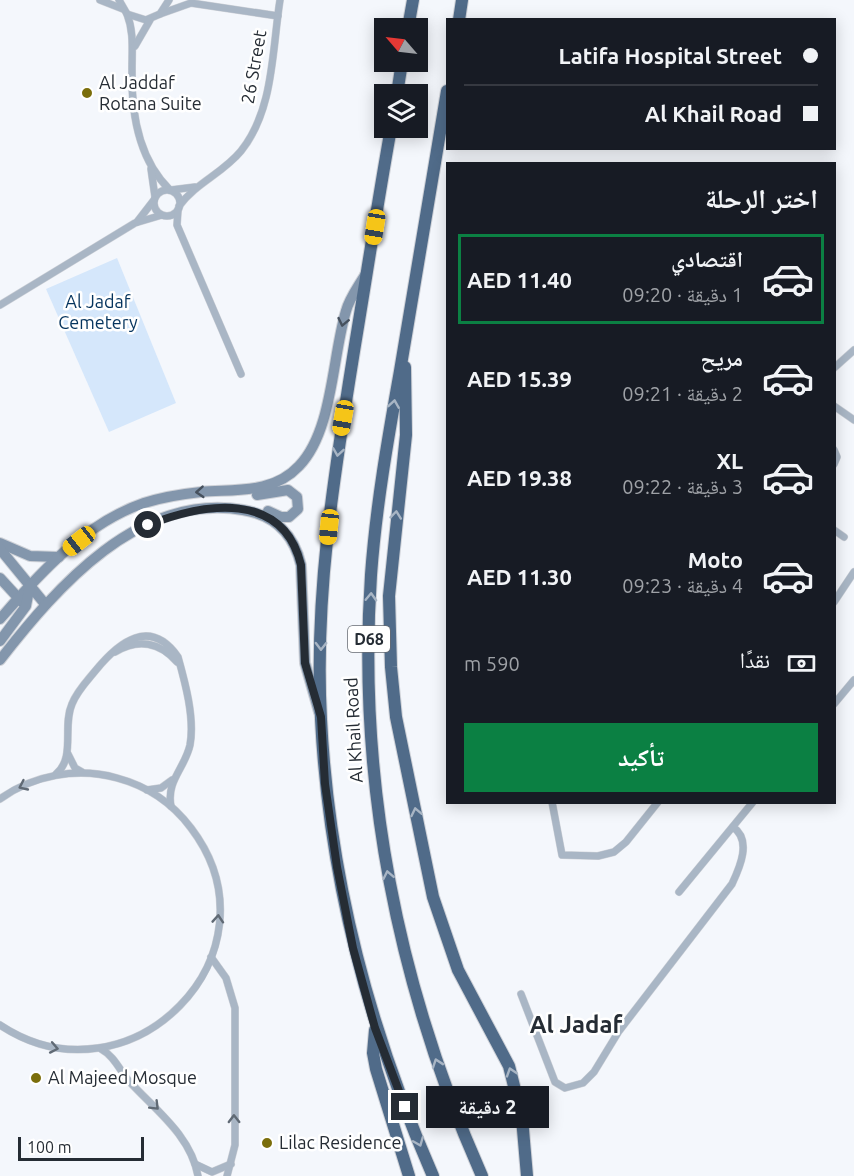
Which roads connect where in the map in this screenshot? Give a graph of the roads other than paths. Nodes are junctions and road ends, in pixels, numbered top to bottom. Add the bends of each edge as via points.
1 (100, 0) edge
2 (120, 0) edge
3 (169, 0) edge
4 (193, 0) edge
5 (280, 0) edge
6 (413, 0) edge
7 (462, 0) edge
8 (202, 3) junction
9 (126, 12) junction
10 (160, 14) junction
11 (278, 16) junction
12 (410, 18) edge
13 (459, 18) edge
14 (151, 19) junction
15 (132, 54) junction
16 (446, 97) edge
17 (389, 138) edge
18 (151, 167) junction
19 (198, 186) junction
20 (170, 190) junction
21 (154, 199) junction
22 (179, 208) junction
23 (164, 215) junction
24 (135, 223) junction
25 (180, 230) junction
26 (368, 270) junction
27 (0, 305) edge
28 (404, 348) junction
29 (854, 350) edge
30 (836, 366) edge
31 (241, 374) dead end
32 (836, 407) edge
33 (854, 420) edge
34 (226, 492) junction
35 (229, 507) junction
36 (836, 531) edge
37 (844, 537) dead end
38 (0, 543) edge
39 (0, 549) edge
40 (59, 557) junction
41 (854, 572) edge
42 (0, 578) edge
43 (30, 585) junction
44 (836, 599) edge
45 (22, 602) junction
46 (45, 604) junction
47 (35, 615) junction
48 (0, 619) edge
49 (0, 641) edge
50 (0, 660) edge
51 (854, 680) edge
52 (836, 702) edge
53 (321, 717) junction
54 (68, 754) junction
55 (84, 773) junction
56 (53, 776) junction
57 (172, 780) junction
58 (147, 790) junction
59 (0, 799) edge
60 (552, 804) edge
61 (656, 804) edge
62 (751, 804) edge
63 (171, 806) junction
64 (733, 826) junction
65 (679, 892) dead end
66 (211, 957) junction
67 (521, 994) dead end
68 (0, 1025) edge
69 (375, 1028) junction
70 (100, 1049) junction
71 (233, 1161) junction
72 (195, 1164) junction
73 (527, 1174) edge
74 (198, 1176) edge
75 (227, 1176) edge
76 (409, 1176) edge
77 (433, 1176) edge
78 (482, 1176) edge

1 - 9 street
2 - 9 street
3 - 10 street
4 - 8 street
5 - 11 street, 26 Street
6 - 12 highway
7 - 13 highway
8 - 10 street via 180,5
8 - 11 street
9 - 14 street via 141,20
9 - 15 street
10 - 14 street
11 - 19 street, 26 Street via 260,118 228,165
14 - 15 street via 141,31
15 - 18 street via 136,120
16 - 28 highway, Al Khail Road / D68
17 - 26 highway, Al Khail Road / D68
18 - 20 street
18 - 21 street
19 - 20 street, 26 Street
19 - 22 street, 26 Street
20 - 21 street via 163,190
20 - 22 street via 177,195
21 - 23 street via 156,211
21 - 24 street
22 - 23 street
22 - 25 street via 176,220
23 - 24 street
23 - 25 street
24 - 27 street
25 - 31 street
26 -> 34 main road via 345,313 322,423 308,456 276,483 260,489
26 -> 53 highway, Al Khail Road / D68 via 336,461 324,570
73 -> 28 highway via 522,1118 509,1066 458,970 438,913 396,717 389,596 406,435
78 -> 28 highway, Al Khail Road / D68 via 420,1013 390,890 374,778 370,716 371,574
29 - 30 street
32 - 33 street
34 - 35 main road via 242,495 288,490 298,501 296,512 285,517 258,508
34 -> 40 main road via 183,494 141,504 100,526
35 - 46 main road via 180,514 130,534 95,557
35 - 53 main road via 274,520 298,552 305,663
36 - 37 street
38 - 40 main road via 30,556
39 - 43 main road
40 - 43 main road
41 - 44 street
42 - 45 main road
43 - 45 main road
43 - 46 main road
45 - 47 main road
45 - 48 main road
45 - 49 main road
46 - 47 main road
47 - 50 main road
51 - 52 street
53 - 69 highway, Al Khail Road / D68 via 325,784 337,867 353,948
54 - 55 street via 75,768
54 - 56 street via 65,765
54 - 57 street via 66,728 72,704 122,643 148,636 173,649 181,665 191,735 187,754
55 - 56 street
55 - 58 street via 112,776
56 -> 59 street via 27,783
57 - 58 street
57 - 63 street
58 - 63 street
60 - 61 street via 562,855 598,856 620,847
62 - 64 street
66 -> 63 street via 218,921 214,874 195,833
64 - 65 street
64 - 67 street via 744,844 732,884 583,1083 565,1088 555,1082
66 - 70 street via 193,992 166,1020 133,1040
71 -> 66 street via 234,1003 226,978
68 -> 70 street via 51,1048
69 - 76 highway via 376,1070
69 -> 77 highway, Al Khail Road / D68
70 -> 72 street via 167,1118
71 - 72 street via 212,1172
71 - 75 street
72 - 74 street

